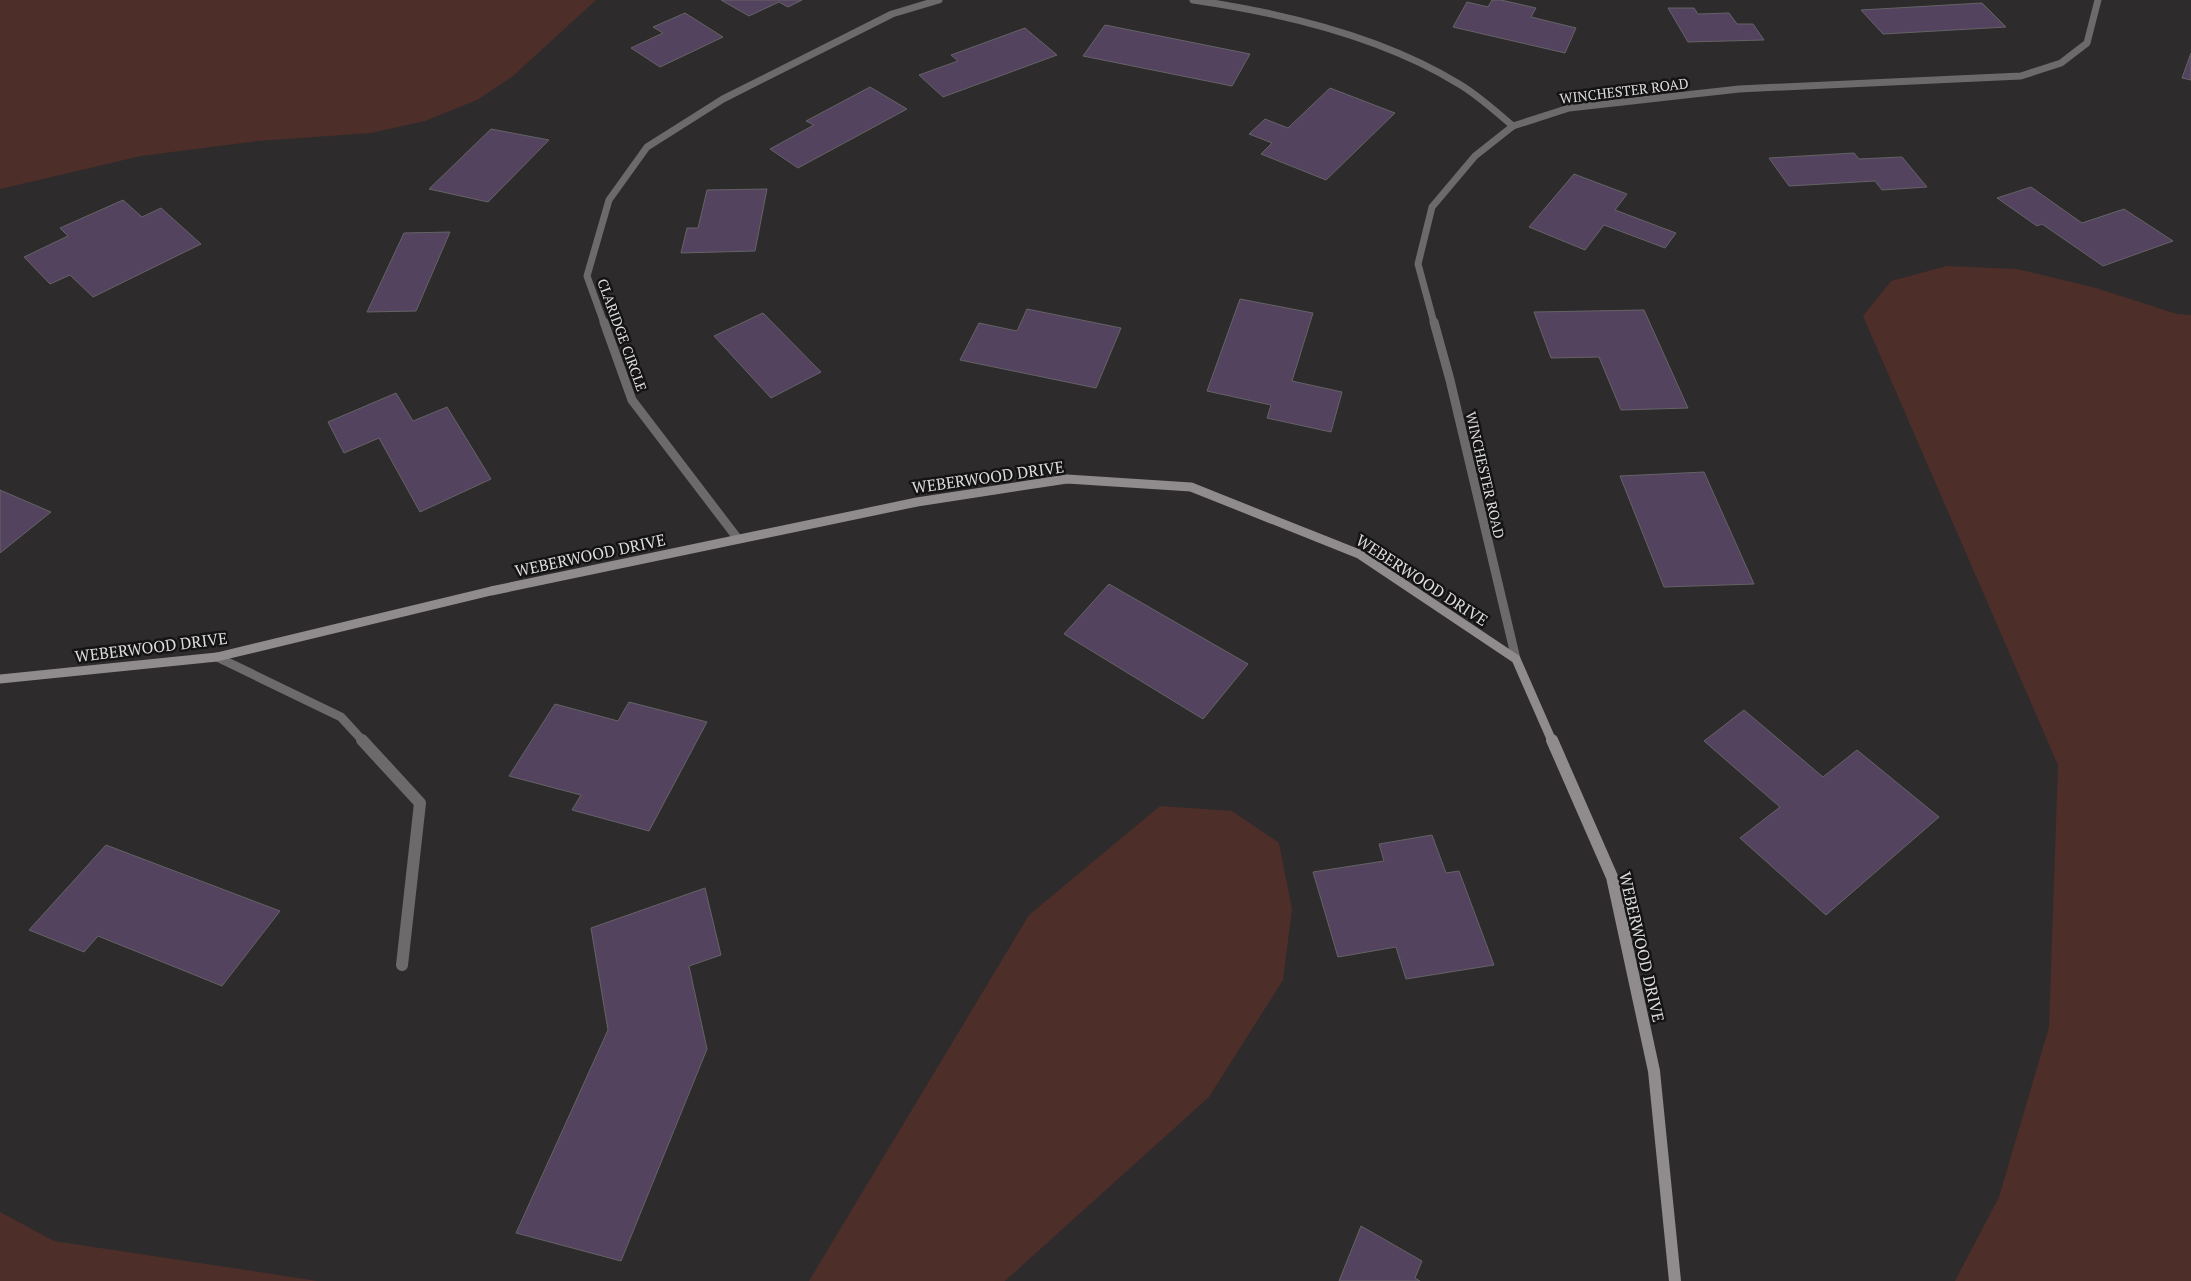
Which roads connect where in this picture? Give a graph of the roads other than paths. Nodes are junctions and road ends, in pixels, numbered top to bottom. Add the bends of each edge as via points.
1 (939, 0) edge
2 (1192, 0) edge
3 (2098, 0) edge
4 (1513, 126) junction
5 (738, 539) junction
6 (217, 656) junction
7 (1516, 659) junction
8 (0, 679) edge
9 (402, 965) dead end
10 (1675, 1281) edge

1 - 5 street, CLARIDGE CIRCLE via 892,14 723,98 647,147 609,200 587,276 632,400
2 - 4 street via 1254,9 1377,44 1460,84
3 - 4 street, WINCHESTER ROAD via 2087,43 2061,63 2021,76 1739,89 1569,108
4 - 7 street, WINCHESTER ROAD via 1475,156 1432,207 1418,264 1450,380
5 - 6 street, WEBERWOOD DRIVE via 491,591
5 - 7 street, WEBERWOOD DRIVE via 917,502 1068,479 1191,487 1359,554
6 - 8 street, WEBERWOOD DRIVE
6 - 9 street via 341,717 420,804
7 - 10 street, WEBERWOOD DRIVE via 1612,877 1654,1071

